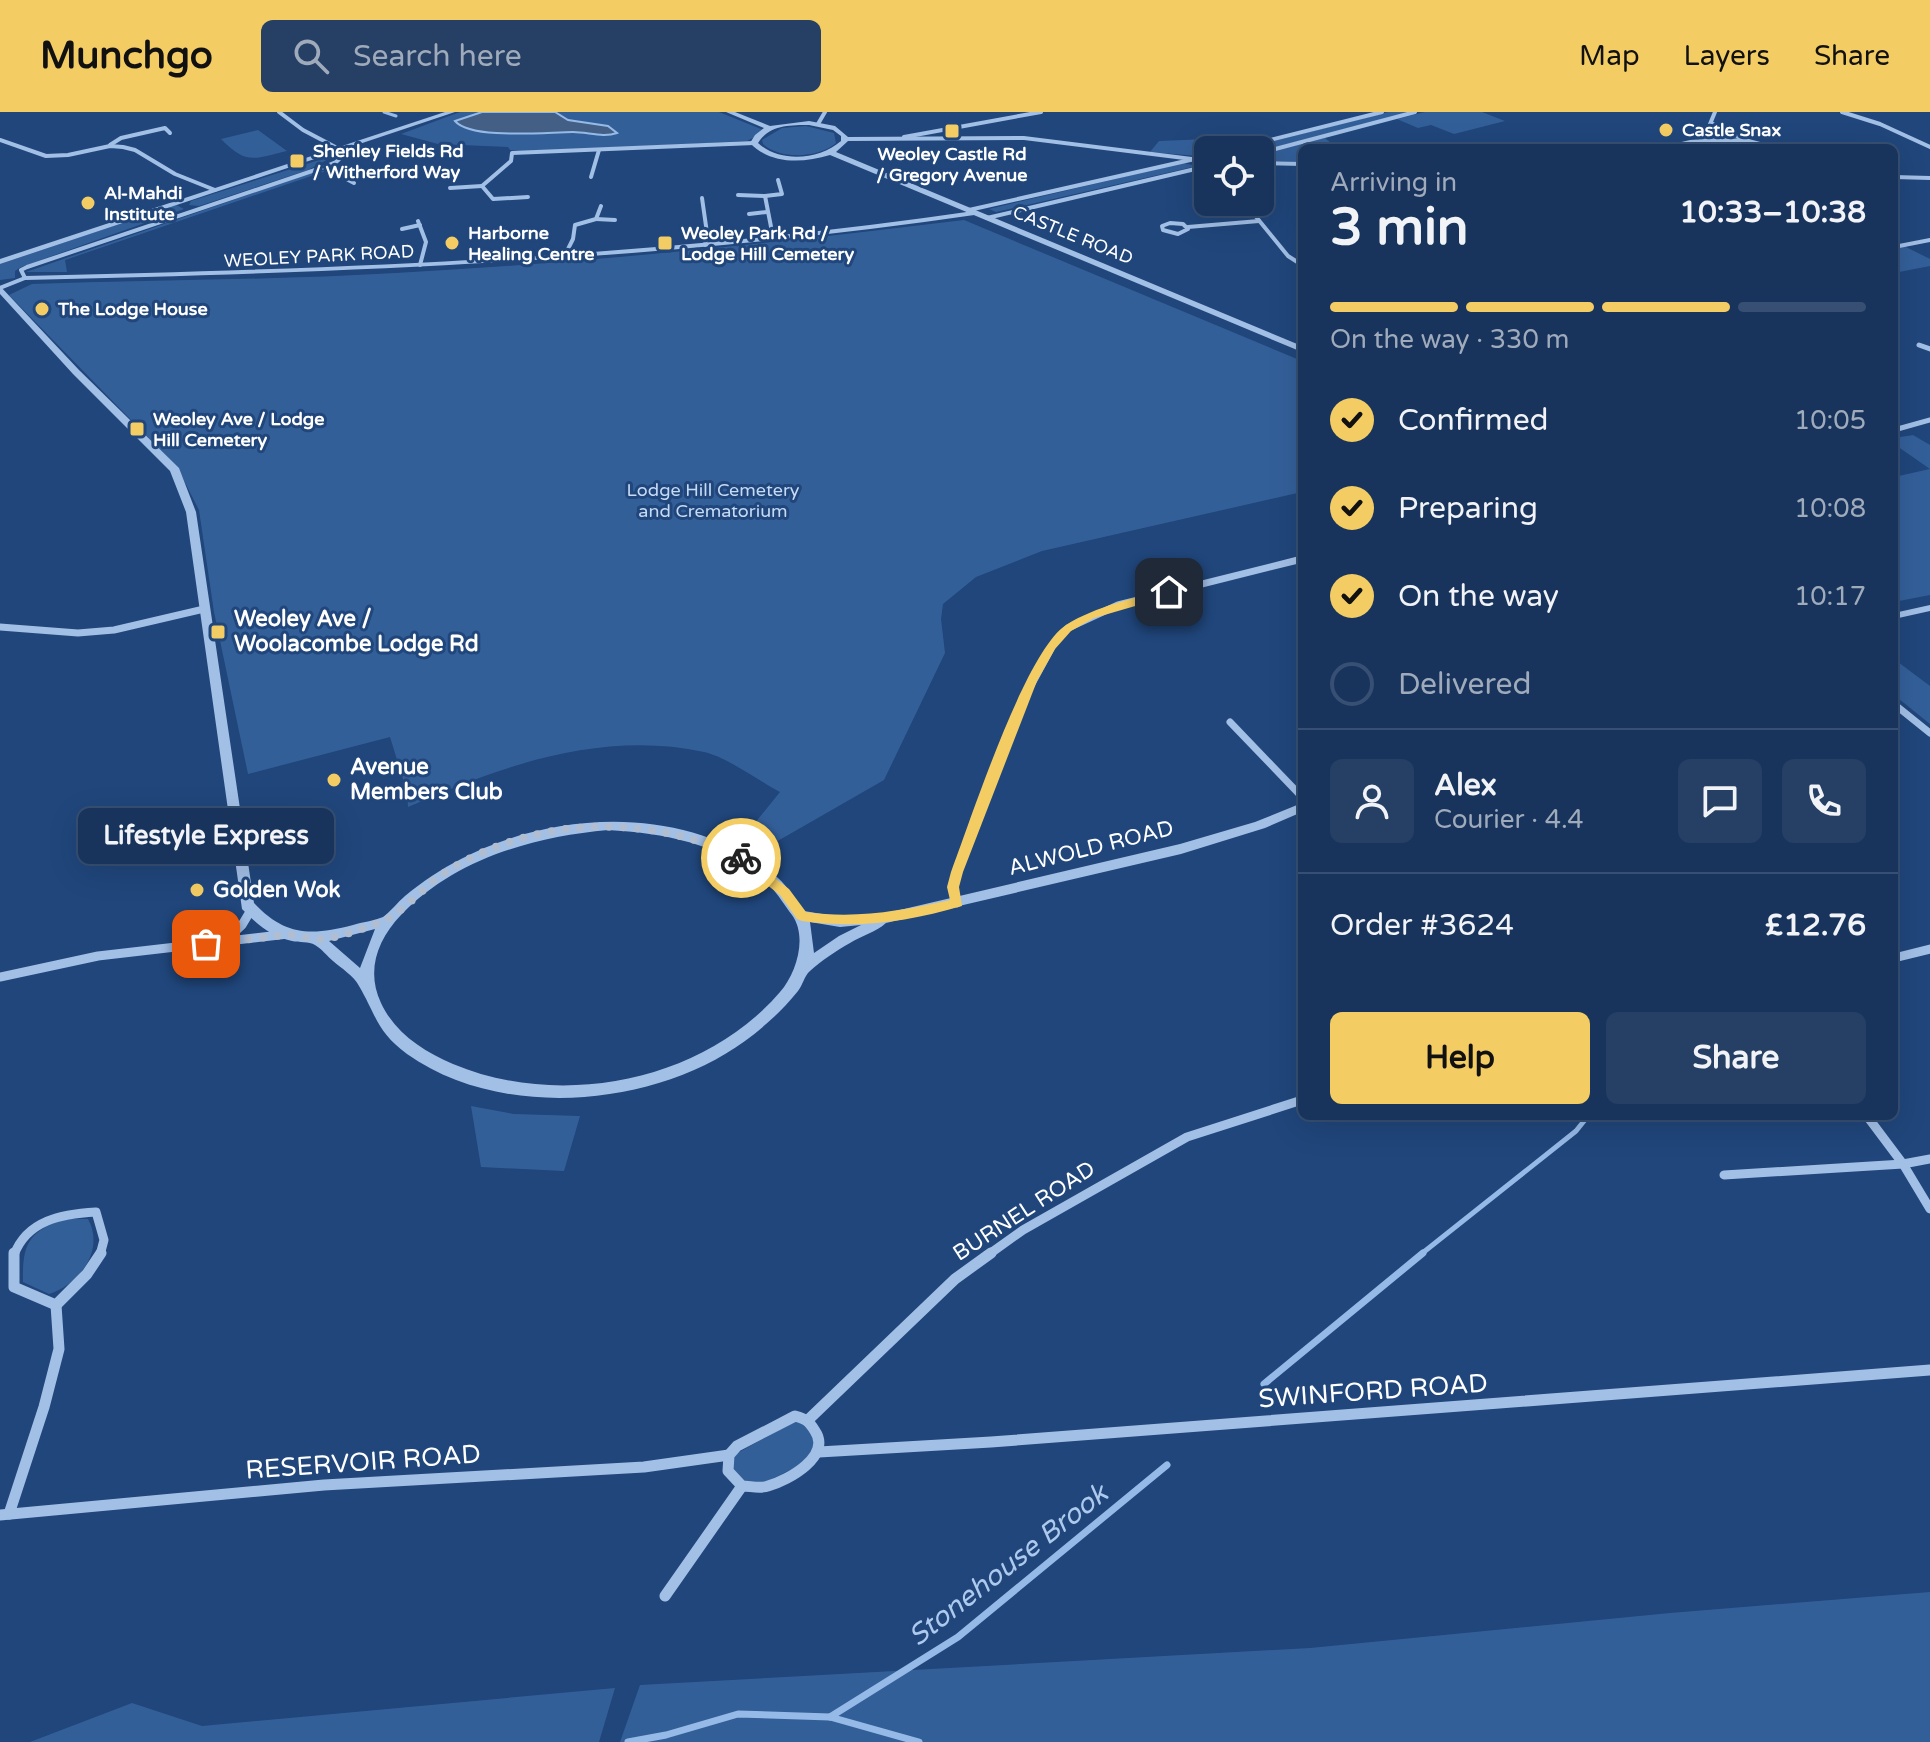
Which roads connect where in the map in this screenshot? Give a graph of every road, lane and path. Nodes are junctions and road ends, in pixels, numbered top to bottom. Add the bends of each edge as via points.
1 (279, 112) edge
2 (452, 112) edge
3 (729, 112) edge
4 (825, 112) edge
5 (1041, 112) edge
6 (1382, 112) edge
7 (1415, 112) edge
8 (1715, 112) edge
9 (1842, 112) edge
10 (1006, 121) junction
11 (1711, 123) junction
12 (818, 124) junction
13 (770, 128) junction
14 (170, 133) dead end
15 (904, 137) junction
16 (1009, 137) junction
17 (846, 139) junction
18 (980, 139) junction
19 (1274, 139) edge
20 (1742, 139) junction
21 (0, 140) edge
22 (1703, 141) junction
23 (754, 143) junction
24 (1685, 144) edge
25 (1763, 144) edge
26 (110, 146) junction
27 (354, 146) junction
28 (1930, 147) edge
29 (1274, 149) edge
30 (341, 150) junction
31 (599, 150) junction
32 (1110, 150) junction
33 (830, 152) junction
34 (1191, 160) junction
35 (1194, 160) edge
36 (1274, 163) edge
37 (1298, 164) edge
38 (1194, 165) edge
39 (324, 167) junction
40 (591, 177) dead end
41 (1898, 177) edge
42 (1930, 178) edge
43 (778, 180) dead end
44 (354, 183) dead end
45 (482, 186) junction
46 (450, 188) dead end
47 (215, 190) junction
48 (738, 195) dead end
49 (765, 196) junction
50 (528, 197) dead end
51 (702, 198) dead end
52 (601, 206) dead end
53 (767, 212) junction
54 (971, 212) junction
55 (749, 214) dead end
56 (1255, 216) edge
57 (987, 218) junction
58 (596, 219) junction
59 (615, 220) dead end
60 (1259, 221) junction
61 (1188, 227) junction
62 (402, 229) dead end
63 (773, 237) junction
64 (1930, 240) edge
65 (705, 245) junction
66 (1898, 246) edge
67 (564, 257) junction
68 (0, 262) edge
69 (1298, 262) edge
70 (420, 265) junction
71 (25, 278) junction
72 (0, 288) edge
73 (1919, 345) dead end
74 (1298, 347) edge
75 (1930, 349) edge
76 (1930, 420) edge
77 (1898, 429) edge
78 (1298, 560) edge
79 (1930, 608) edge
80 (204, 609) junction
81 (1898, 615) edge
82 (0, 627) edge
83 (1898, 707) edge
84 (1230, 722) dead end
85 (1930, 733) edge
86 (1298, 793) edge
87 (1298, 809) edge
88 (957, 903) junction
89 (251, 910) junction
90 (802, 916) junction
91 (887, 918) junction
92 (385, 921) junction
93 (288, 934) junction
94 (318, 939) junction
95 (223, 942) junction
96 (1930, 949) edge
97 (1898, 957) edge
98 (802, 969) junction
99 (0, 977) edge
100 (366, 982) junction
101 (1298, 1101) edge
102 (1870, 1120) edge
103 (1930, 1159) edge
104 (1903, 1164) junction
105 (1724, 1175) dead end
106 (1930, 1209) edge
107 (56, 1305) junction
108 (1930, 1370) edge
109 (808, 1420) junction
110 (819, 1452) junction
111 (729, 1455) junction
112 (742, 1486) junction
113 (4, 1515) edge
114 (665, 1596) dead end

1 - 30 street
2 - 27 street
3 - 13 street
4 - 12 street
5 - 10 street
6 - 19 street
7 - 29 street
8 - 11 street
9 - 28 street
10 - 15 street
10 - 16 street
11 - 20 street
11 - 22 street
12 - 13 street
12 - 17 street via 841,131
13 - 23 street
14 - 26 street via 165,128 121,138
15 - 17 street
15 - 18 street
16 - 18 street
16 - 32 street
17 - 33 street
18 - 32 street
20 - 22 street
20 - 25 street
21 - 26 street via 46,156
22 - 24 street
23 - 31 street
23 - 33 street, CASTLE ROAD via 778,156
26 - 47 street via 135,150
27 - 30 street
27 - 39 street
30 - 47 street
31 - 40 street
31 - 45 street via 512,153 511,161
32 - 34 street
33 - 54 street, CASTLE ROAD
34 - 35 street
34 - 54 street, WEOLEY PARK ROAD
36 - 37 street
38 - 57 street
39 - 44 street
39 - 71 street via 27,267 21,270
41 - 42 street
43 - 49 street via 782,194
45 - 46 street
45 - 50 street via 493,199
47 - 68 street
48 - 49 street
49 - 53 street
51 - 65 street
52 - 58 street
53 - 55 street
53 - 63 street
54 - 57 street, CASTLE ROAD
54 - 63 street, WEOLEY PARK ROAD
56 - 60 street
57 - 74 street, CASTLE ROAD
58 - 59 street
58 - 67 street via 575,225
60 - 61 street
60 - 69 street
61 - 61 street via 1174,223 1162,228 1178,234
62 - 70 street via 419,223 428,240
63 - 65 street, WEOLEY PARK ROAD
64 - 66 street
65 - 67 street, WEOLEY PARK ROAD
67 - 70 street, WEOLEY PARK ROAD
70 - 71 street, WEOLEY PARK ROAD via 216,276
71 - 72 street, WEOLEY PARK ROAD
72 - 80 street via 175,470 191,512
73 - 75 street
76 - 77 street
78 - 88 street via 1143,599 1091,615 1067,629 1031,681 957,872
79 - 81 street
80 - 82 street via 114,630
80 - 89 street
83 - 85 street
84 - 86 street
87 - 88 street, ALWOLD ROAD via 1181,849
88 - 91 street, ALWOLD ROAD
89 - 93 street via 261,923
89 - 95 street
90 - 91 street, ALWOLD ROAD via 840,922
90 - 92 street via 784,892 739,856 691,838 608,825 554,831 484,851 443,874
90 - 98 street, ALWOLD ROAD via 808,950
91 - 98 street, ALWOLD ROAD
92 - 94 street
92 - 100 street
93 - 94 street
93 - 95 street
94 - 100 street
95 - 99 street via 98,956
96 - 97 street
98 - 100 street, ALWOLD ROAD via 785,1002 757,1027 681,1070 628,1085 548,1092 503,1088 428,1061 380,1017
101 - 109 street, BURNEL ROAD via 1187,1137 1023,1230 955,1279
102 - 104 street
103 - 104 street
104 - 105 street
104 - 106 street
107 - 107 street via 14,1287 14,1254 24,1235 51,1218 96,1212 104,1226 100,1260
107 - 113 street via 59,1349 44,1407
108 - 110 street, SWINFORD ROAD
109 - 110 street via 820,1438
109 - 111 street via 795,1416
110 - 112 street via 767,1487
111 - 112 street via 728,1471
111 - 113 street, RESERVOIR ROAD via 644,1467 324,1485
112 - 114 street

